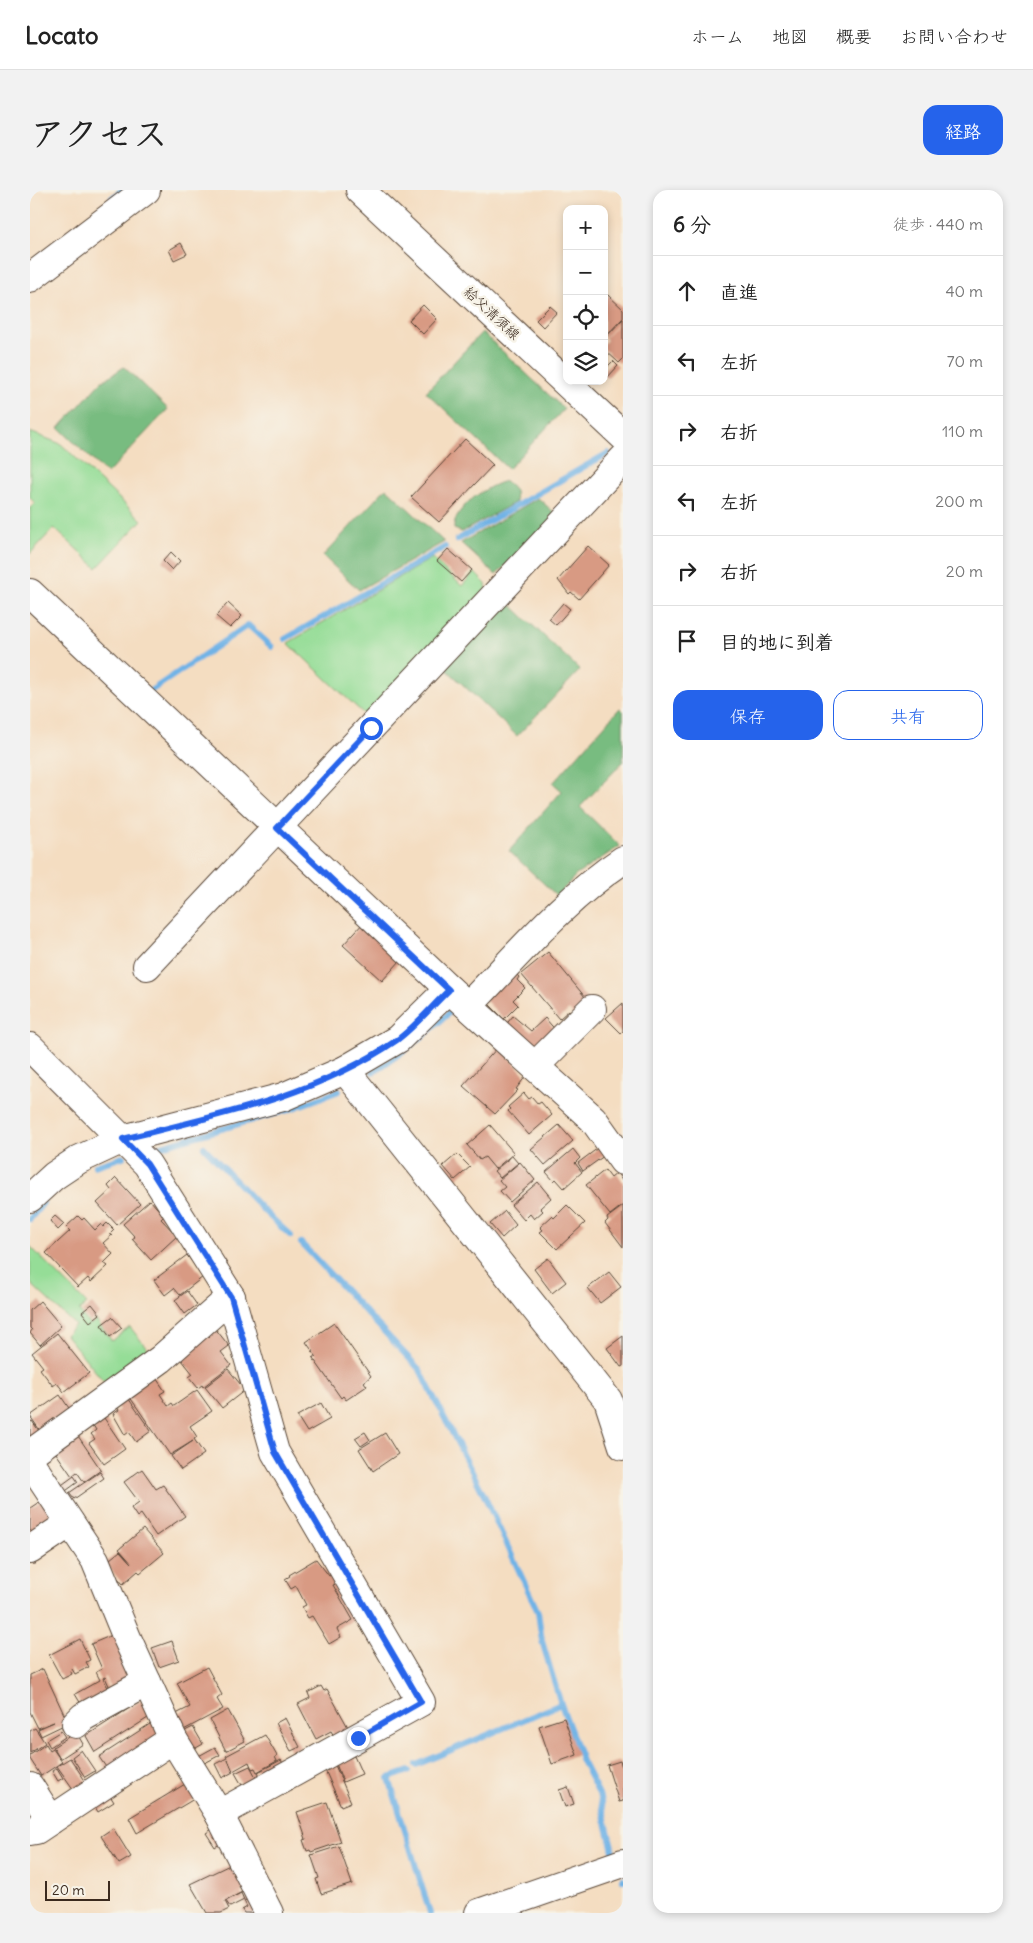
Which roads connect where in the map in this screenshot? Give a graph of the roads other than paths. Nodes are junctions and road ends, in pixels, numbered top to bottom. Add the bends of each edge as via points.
1 (146, 190) edge
2 (360, 190) edge
3 (30, 278) edge
4 (623, 436) edge
5 (623, 459) edge
6 (30, 593) edge
7 (277, 828) junction
8 (623, 860) edge
9 (147, 966) dead end
10 (459, 998) junction
11 (592, 1009) dead end
12 (30, 1047) edge
13 (535, 1066) junction
14 (345, 1070) junction
15 (123, 1139) junction
16 (620, 1151) edge
17 (30, 1198) edge
18 (231, 1297) junction
19 (623, 1446) edge
20 (30, 1454) edge
21 (30, 1462) edge
22 (70, 1523) junction
23 (30, 1550) edge
24 (147, 1682) junction
25 (76, 1724) dead end
26 (173, 1739) junction
27 (30, 1787) edge
28 (219, 1814) junction
29 (41, 1825) edge
30 (623, 1863) edge
31 (270, 1913) edge
32 (479, 1913) edge

1 - 3 street
2 - 4 street, 給父清須線
5 - 7 street
6 - 7 street
7 - 9 street
7 - 10 street
8 - 10 street
10 - 13 street
10 - 14 street
11 - 13 street
12 - 15 street
13 - 16 street via 593,1119
14 - 15 street via 283,1097
14 - 19 street via 608,1400
15 - 17 street via 78,1160
15 - 18 street via 147,1164
18 - 20 street via 160,1359
18 - 28 street via 275,1452 421,1702
21 - 22 street
22 - 23 street
22 - 24 street via 95,1560
24 - 25 street
24 - 26 street
26 - 28 street
26 - 29 street
27 - 29 street
28 - 31 street
30 - 32 street

